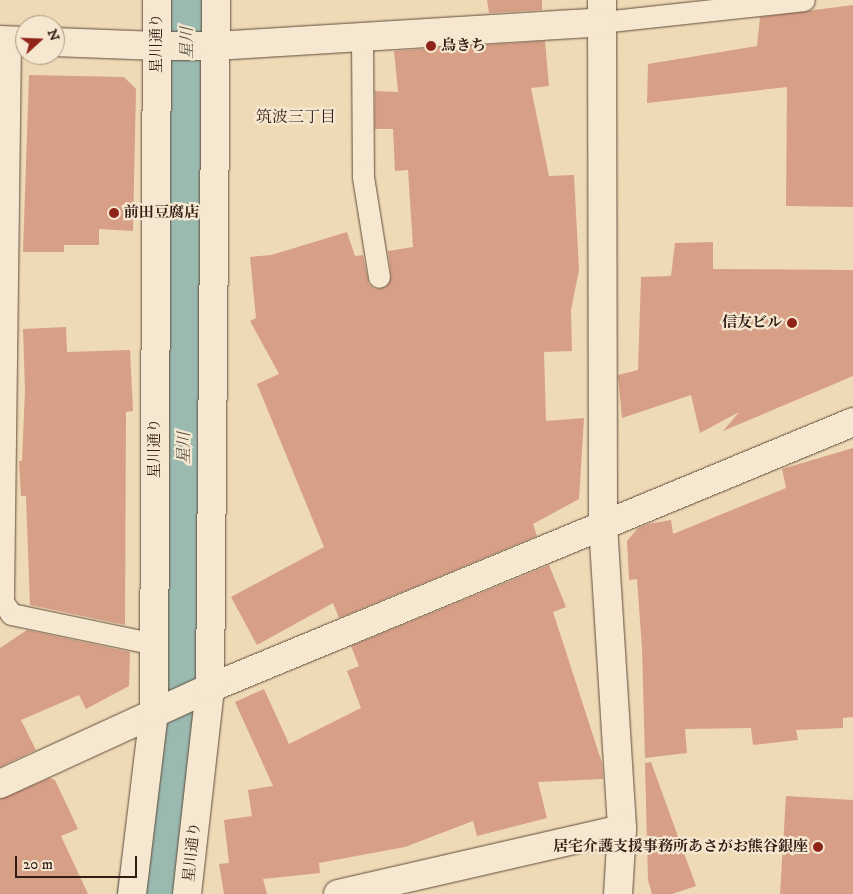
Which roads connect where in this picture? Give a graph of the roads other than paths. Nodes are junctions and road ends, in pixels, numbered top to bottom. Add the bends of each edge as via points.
1 (157, 0) edge
2 (216, 0) edge
3 (804, 0) edge
4 (602, 11) edge
5 (362, 37) junction
6 (11, 41) edge
7 (65, 42) edge
8 (157, 46) junction
9 (215, 46) junction
10 (378, 277) dead end
11 (2, 300) edge
12 (853, 422) edge
13 (603, 525) junction
14 (0, 599) edge
15 (155, 644) junction
16 (210, 688) junction
17 (154, 712) junction
18 (0, 784) edge
19 (622, 829) junction
20 (132, 894) edge
21 (187, 894) edge
22 (338, 894) edge
23 (618, 894) edge

1 - 8 street, 星川通り
2 - 9 street, 星川通り
3 - 4 lane
4 - 5 street
4 - 13 street
5 - 9 street
5 - 10 lane via 363,177
6 - 11 street
7 - 8 street
8 - 9 street
8 - 15 street, 星川通り
9 - 16 street, 星川通り
11 - 14 street
12 - 13 street
13 - 16 street
13 - 19 street
14 - 15 lane via 11,614
15 - 17 street, 星川通り
16 - 17 street
16 - 21 street, 星川通り
17 - 18 street
17 - 20 street, 星川通り
19 - 22 street
19 - 23 street

